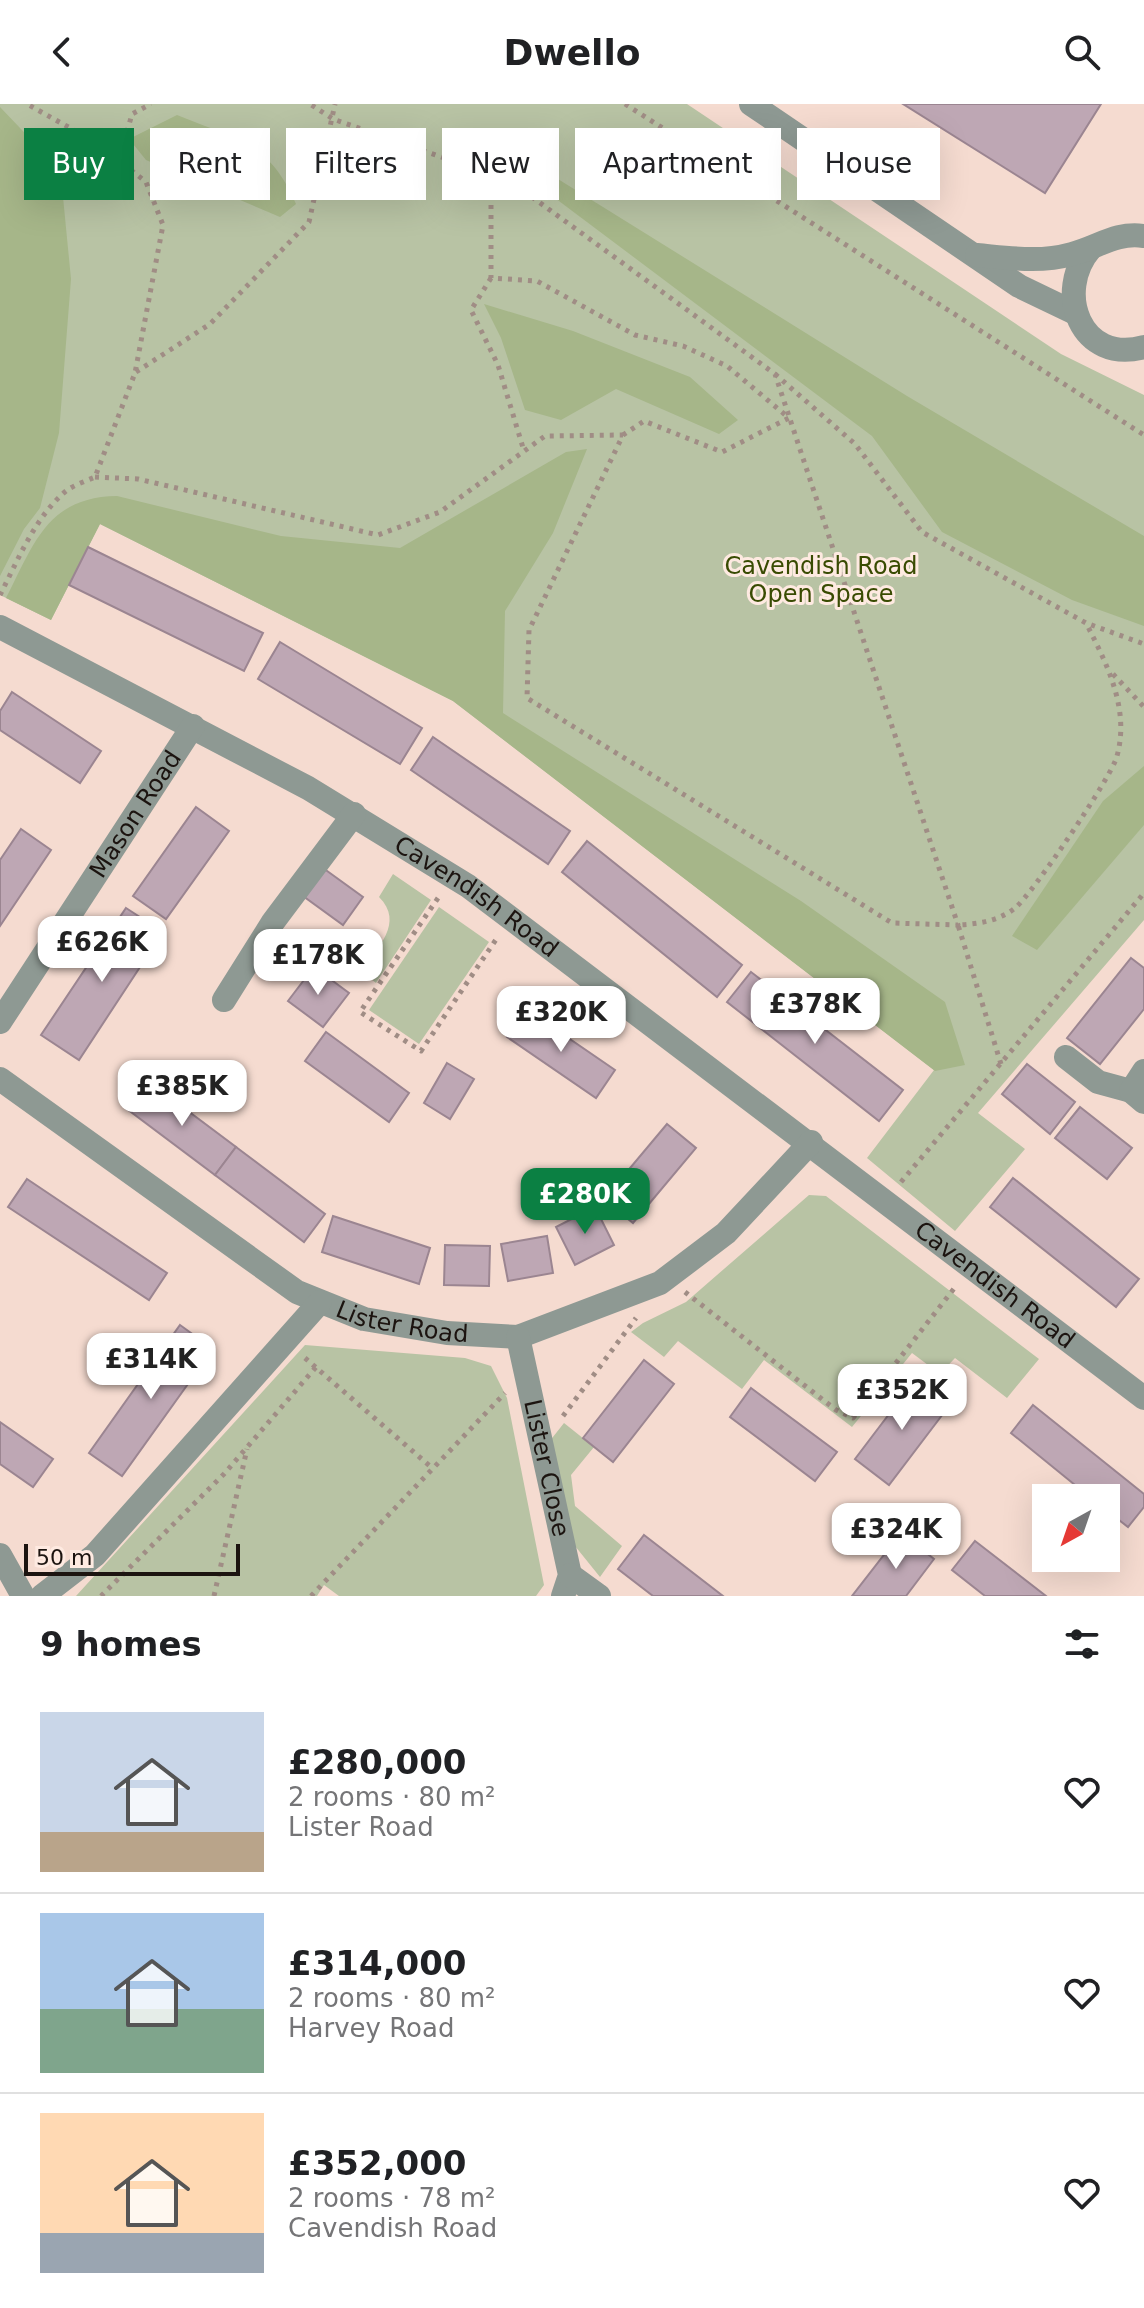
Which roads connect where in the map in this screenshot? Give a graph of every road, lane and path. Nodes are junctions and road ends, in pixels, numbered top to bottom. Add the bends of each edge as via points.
1 (27, 104) edge
2 (151, 104) edge
3 (310, 104) edge
4 (335, 104) edge
5 (625, 104) edge
6 (751, 104) edge
7 (333, 119) junction
8 (70, 128) edge
9 (128, 128) edge
10 (442, 158) edge
11 (134, 173) edge
12 (491, 200) edge
13 (536, 200) edge
14 (1144, 224) edge
15 (1144, 236) edge
16 (1101, 242) junction
17 (975, 255) junction
18 (491, 278) junction
19 (1075, 313) junction
20 (1144, 347) edge
21 (135, 373) junction
22 (775, 374) junction
23 (789, 418) junction
24 (623, 435) junction
25 (1144, 435) edge
26 (524, 451) junction
27 (95, 477) junction
28 (0, 595) edge
29 (1086, 623) junction
30 (0, 627) edge
31 (1144, 644) edge
32 (1112, 673) junction
33 (1144, 707) edge
34 (193, 726) junction
35 (354, 814) junction
36 (452, 877) junction
37 (1144, 893) edge
38 (511, 917) junction
39 (958, 925) junction
40 (224, 1000) dead end
41 (0, 1022) edge
42 (1066, 1057) dead end
43 (1001, 1064) junction
44 (0, 1079) edge
45 (1140, 1088) edge
46 (811, 1142) junction
47 (895, 1189) dead end
48 (972, 1266) junction
49 (684, 1292) dead end
50 (320, 1302) junction
51 (640, 1310) dead end
52 (518, 1337) junction
53 (285, 1341) junction
54 (316, 1367) junction
55 (526, 1372) junction
56 (1144, 1398) edge
57 (541, 1444) junction
58 (247, 1448) junction
59 (431, 1467) junction
60 (0, 1555) edge
61 (566, 1586) edge
62 (23, 1596) edge
63 (42, 1596) edge
64 (101, 1596) edge
65 (214, 1596) edge
66 (311, 1596) edge
67 (599, 1596) edge

1 - 8 path
2 - 9 path via 132,114
3 - 7 path
4 - 7 path
5 - 25 path
6 - 17 street
7 - 10 path
7 - 21 path via 309,222 210,324
11 - 21 path via 146,182 163,225
12 - 18 path
13 - 22 path
14 - 16 street
15 - 16 street
16 - 17 street via 1034,261
16 - 19 street via 1073,277
17 - 19 street via 1019,286
18 - 23 path via 537,281 635,335 683,346 727,366
18 - 26 path via 471,310 498,365
19 - 20 street via 1100,342 1117,348
21 - 27 path
22 - 23 path
22 - 29 path via 855,444 922,532
23 - 24 path via 722,452 644,421
23 - 39 path
24 - 26 path via 545,436
24 - 39 path via 529,630 527,698 892,923
26 - 27 path via 440,512 378,535 138,479
27 - 28 path via 67,490 47,513
29 - 31 path
29 - 32 path
30 - 34 street, Cavendish Road
32 - 33 path
32 - 39 path via 1119,711 1117,757 1095,796 1016,907 983,923
34 - 35 street, Cavendish Road
34 - 41 street, Mason Road
35 - 36 street, Cavendish Road
35 - 40 street via 273,922
36 - 38 street, Cavendish Road
36 - 38 path via 360,1012 421,1051
37 - 43 path
38 - 46 street, Cavendish Road
39 - 43 path
42 - 45 street via 1098,1082
43 - 47 path
44 - 50 street, Lister Road via 297,1292
46 - 48 street, Cavendish Road
46 - 52 street, Lister Road via 726,1233 660,1283
48 - 49 path via 853,1418
48 - 56 street, Cavendish Road
50 - 52 street, Lister Road via 364,1319 447,1333
50 - 53 street
51 - 57 path
52 - 55 street, Lister Close
53 - 54 path
53 - 63 street via 95,1555
54 - 58 path
54 - 59 path
55 - 57 street, Lister Close
55 - 59 path
57 - 61 street, Lister Close
58 - 64 path
58 - 65 path
59 - 66 path
60 - 62 street
61 - 67 street

